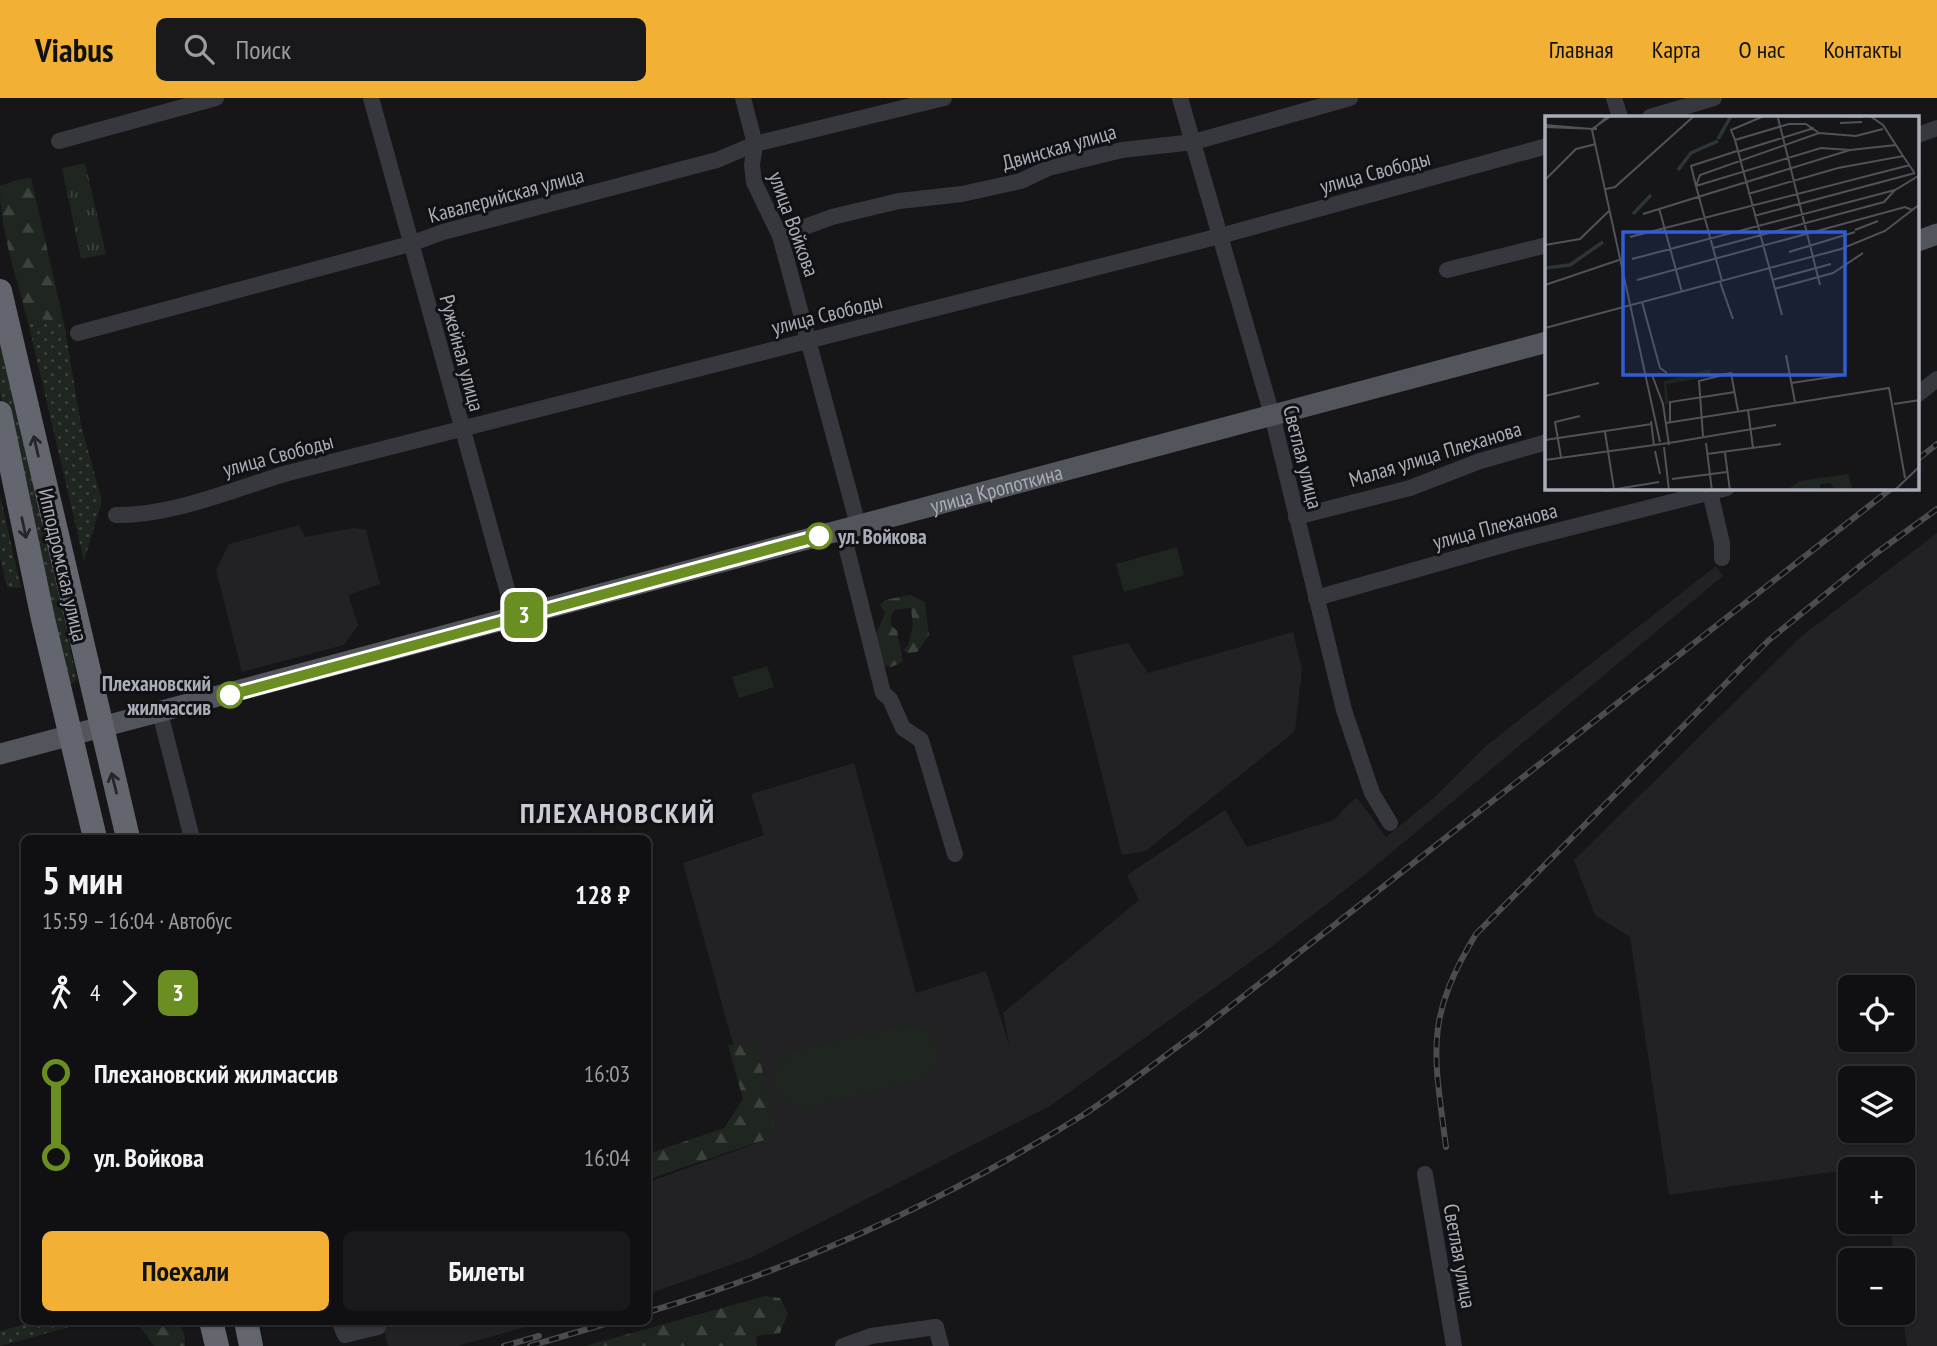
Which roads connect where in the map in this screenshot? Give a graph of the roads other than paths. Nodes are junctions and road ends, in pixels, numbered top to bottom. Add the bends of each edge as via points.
1 (216, 98) edge
2 (371, 98) edge
3 (743, 98) edge
4 (944, 98) edge
5 (1180, 98) edge
6 (1350, 98) edge
7 (1614, 98) edge
8 (1714, 98) edge
9 (1620, 116) edge
10 (1653, 116) edge
11 (1937, 128) edge
12 (1920, 134) edge
13 (59, 141) dead end
14 (1194, 142) junction
15 (755, 144) junction
16 (1545, 147) edge
17 (1937, 234) edge
18 (780, 236) junction
19 (1220, 236) junction
20 (1920, 240) edge
21 (410, 244) junction
22 (1545, 246) edge
23 (1447, 270) dead end
24 (0, 291) edge
25 (78, 334) dead end
26 (810, 340) junction
27 (1545, 343) edge
28 (1937, 379) edge
29 (1920, 392) edge
30 (0, 414) edge
31 (1272, 415) junction
32 (462, 431) junction
33 (1545, 443) edge
34 (1709, 490) edge
35 (116, 514) dead end
36 (1296, 517) junction
37 (850, 527) junction
38 (1722, 558) dead end
39 (1316, 598) junction
40 (514, 618) junction
41 (160, 713) junction
42 (101, 728) junction
43 (71, 737) junction
44 (0, 754) edge
45 (1390, 823) dead end
46 (94, 835) edge
47 (127, 835) edge
48 (191, 835) edge
49 (955, 854) dead end
50 (1425, 1174) dead end
51 (212, 1325) edge
52 (341, 1325) edge
53 (378, 1327) dead end
54 (217, 1346) edge
55 (843, 1346) edge
56 (941, 1346) edge
57 (1454, 1346) edge

1 - 13 street
2 - 21 street, Ружейная улица
3 - 15 street, улица Войкова
4 - 15 street, Кавалерийская улица
5 - 14 street, Светлая улица
6 - 14 street, Двинская улица
7 - 9 street
8 - 10 street
11 - 12 street
14 - 18 street, Двинская улица via 1122,150 1048,168 1020,181 899,201
14 - 19 street, Светлая улица
15 - 18 street, улица Войкова via 754,182
15 - 21 street, Кавалерийская улица via 717,160
16 - 19 street, улица Свободы
17 - 20 main road
18 - 26 street, улица Войкова
19 - 26 street, улица Свободы
19 - 31 street, Светлая улица
21 - 25 street, Кавалерийская улица
21 - 32 street, Ружейная улица
22 - 23 street
42 -> 24 highway, Ипподромская улица
26 - 32 street, улица Свободы
26 - 37 street, улица Войкова
27 - 31 main road, улица Кропоткина
28 - 29 street
30 -> 43 highway, Ипподромская улица
31 - 36 street, Светлая улица
31 - 37 main road, улица Кропоткина
32 - 35 street, улица Свободы via 188,502
32 - 40 street, Ружейная улица
33 - 36 street, Малая улица Плеханова via 1410,488
34 - 38 street
34 - 39 street, улица Плеханова
36 - 39 street, Светлая улица
37 - 40 main road, улица Кропоткина
37 - 49 street, улица Войкова via 883,693 903,728 921,740
39 - 45 street, Светлая улица via 1348,722 1372,793
40 - 41 main road, улица Кропоткина
41 - 42 main road, улица Кропоткина
41 - 48 street
42 - 43 main road, улица Кропоткина
47 -> 42 highway, Ипподромская улица
43 - 44 main road, улица Кропоткина
43 - 46 highway, Ипподромская улица
50 - 57 street, Светлая улица
51 - 54 highway
52 - 53 street via 345,1335
55 - 56 street via 871,1336 936,1327

